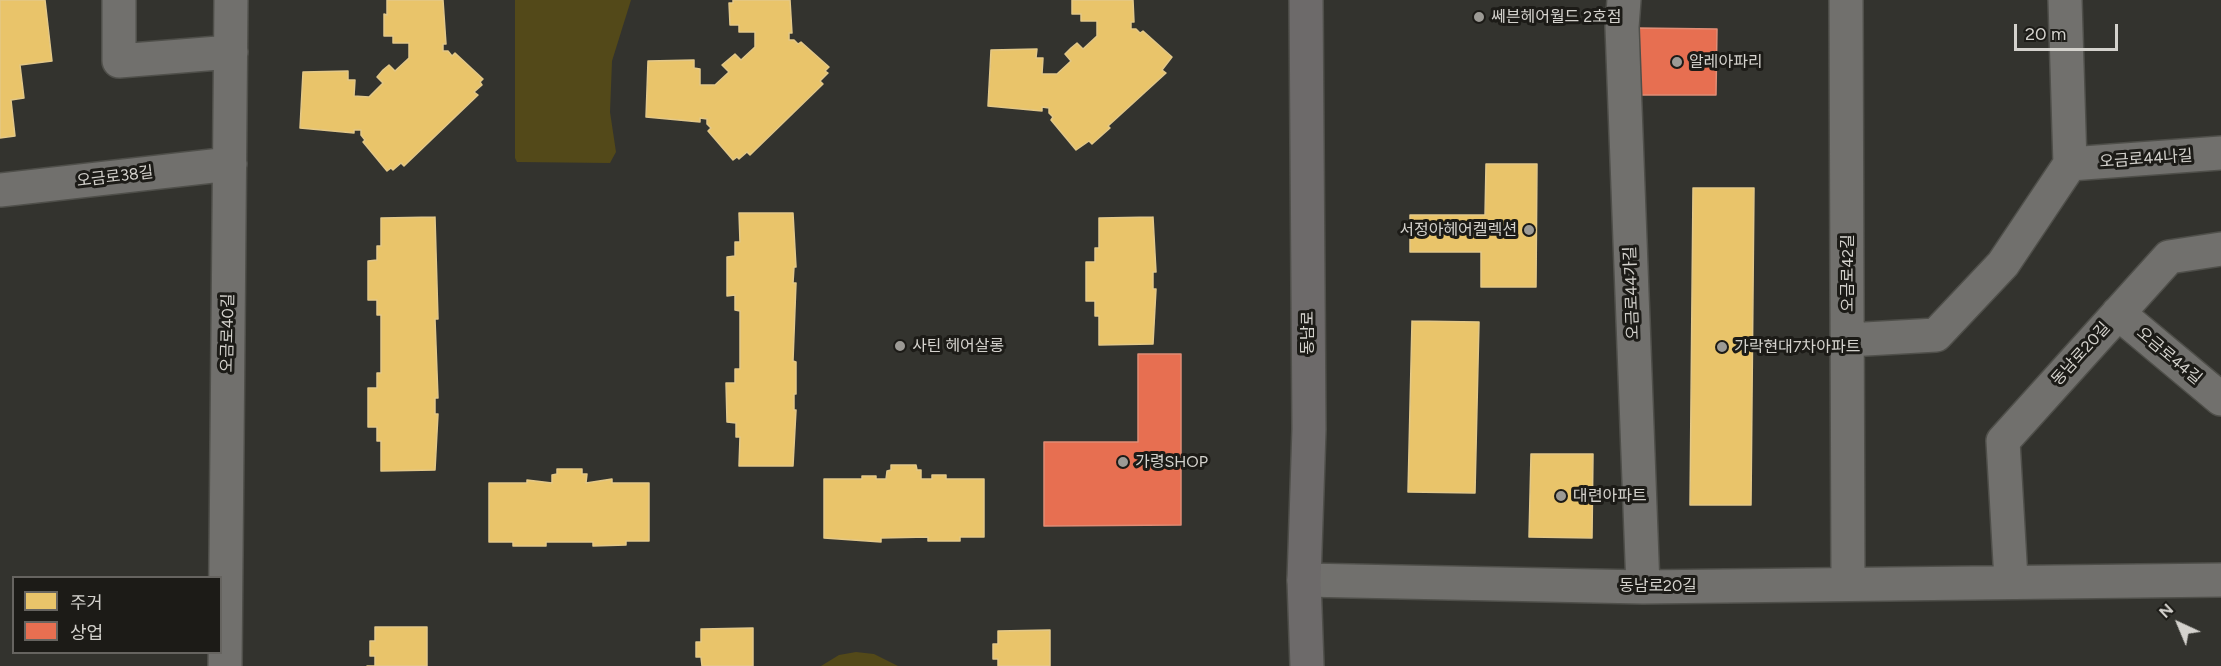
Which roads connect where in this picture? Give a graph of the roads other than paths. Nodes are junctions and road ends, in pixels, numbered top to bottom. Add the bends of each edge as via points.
1 (119, 0) edge
2 (231, 0) edge
3 (1306, 0) edge
4 (1624, 0) edge
5 (1846, 0) edge
6 (2065, 0) edge
7 (231, 52) junction
8 (2221, 153) edge
9 (230, 164) junction
10 (2070, 164) junction
11 (0, 190) edge
12 (2221, 249) edge
13 (2118, 313) junction
14 (1848, 340) junction
15 (2221, 399) edge
16 (1304, 580) junction
17 (2011, 580) junction
18 (2221, 580) edge
19 (1848, 583) junction
20 (1643, 587) junction
21 (225, 666) edge
22 (1307, 666) edge

1 - 7 street via 119,61
2 - 7 street, 오금로40길
3 - 16 main road, 동남로 via 1309,429
4 - 20 street, 오금로44가길
5 - 14 street, 오금로42길
6 - 10 street
7 - 9 street, 오금로40길
8 - 10 street, 오금로44나길
9 - 11 street, 오금로38길
9 - 21 street, 오금로40길
10 - 14 street via 2003,264 1936,335
12 - 13 street, 동남로20길 via 2169,257
13 - 15 street, 오금로44길
13 - 17 street, 동남로20길 via 2003,441
14 - 19 street, 오금로42길
16 - 20 street, 동남로20길
16 - 22 main road, 동남로
17 - 18 street, 동남로20길
17 - 19 street, 동남로20길
19 - 20 street, 동남로20길

